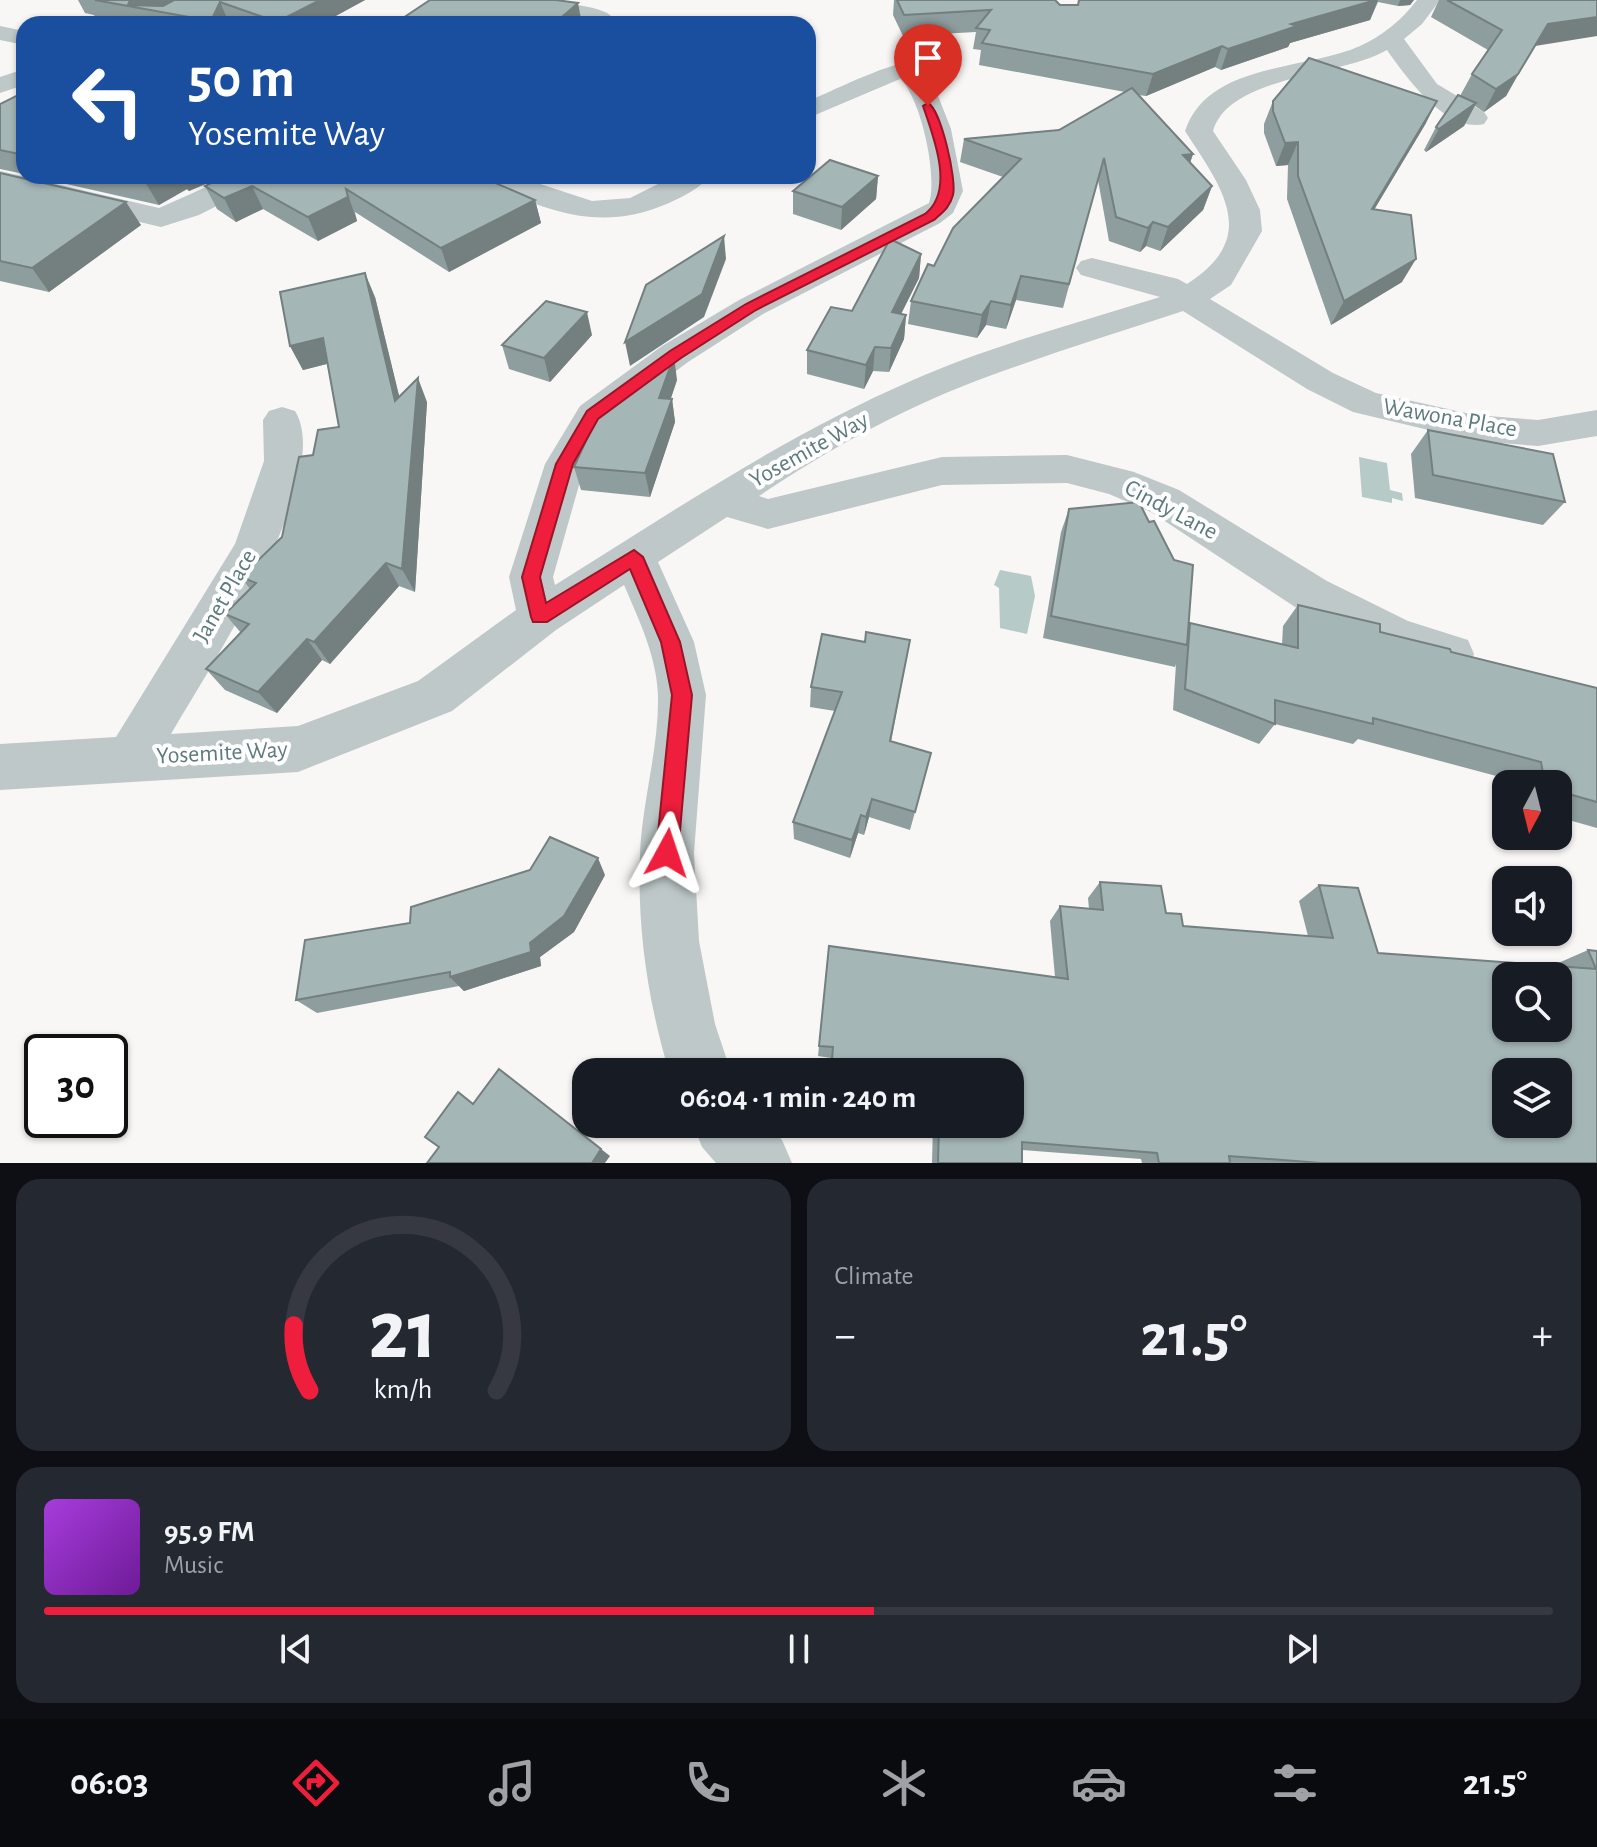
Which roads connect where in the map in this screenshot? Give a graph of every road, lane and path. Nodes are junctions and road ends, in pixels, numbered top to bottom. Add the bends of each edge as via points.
1 (493, 0) edge
2 (594, 16) edge
3 (1404, 18) edge
4 (816, 107) edge
5 (1475, 118) edge
6 (17, 184) edge
7 (238, 184) edge
8 (510, 184) edge
9 (680, 184) edge
10 (1092, 268) dead end
11 (1187, 299) junction
12 (282, 420) dead end
13 (1597, 423) edge
14 (722, 500) junction
15 (634, 557) junction
16 (540, 617) junction
17 (1483, 664) edge
18 (130, 759) junction
19 (0, 767) edge
20 (696, 1058) edge
21 (737, 1138) edge
22 (759, 1163) edge

1 - 2 street
3 - 5 street via 1428,89
3 - 11 street, Yosemite Way via 1353,57 1243,87 1204,109 1199,131 1231,180 1245,210 1247,231 1219,278
4 - 16 street via 902,68 920,83 937,129 948,191 942,207 751,307 675,354 593,415 565,464 531,577
6 - 7 street via 161,218
8 - 9 street via 579,211 605,213 636,207
10 - 11 street, Wawona Place via 1166,286
11 - 13 street, Wawona Place via 1320,381 1366,403 1475,428 1538,433
11 - 14 street, Yosemite Way via 924,389 790,456
12 - 18 street, Janet Place via 284,461 255,547
14 - 15 street, Yosemite Way
14 - 17 street, Cindy Lane via 768,514 942,471 1067,469 1120,482 1165,501 1325,601 1394,635
15 - 16 street, Yosemite Way
15 - 20 street via 671,642 682,695 667,853 670,941
16 - 18 street, Yosemite Way via 435,696 298,749
18 - 19 street, Yosemite Way
21 - 22 street

